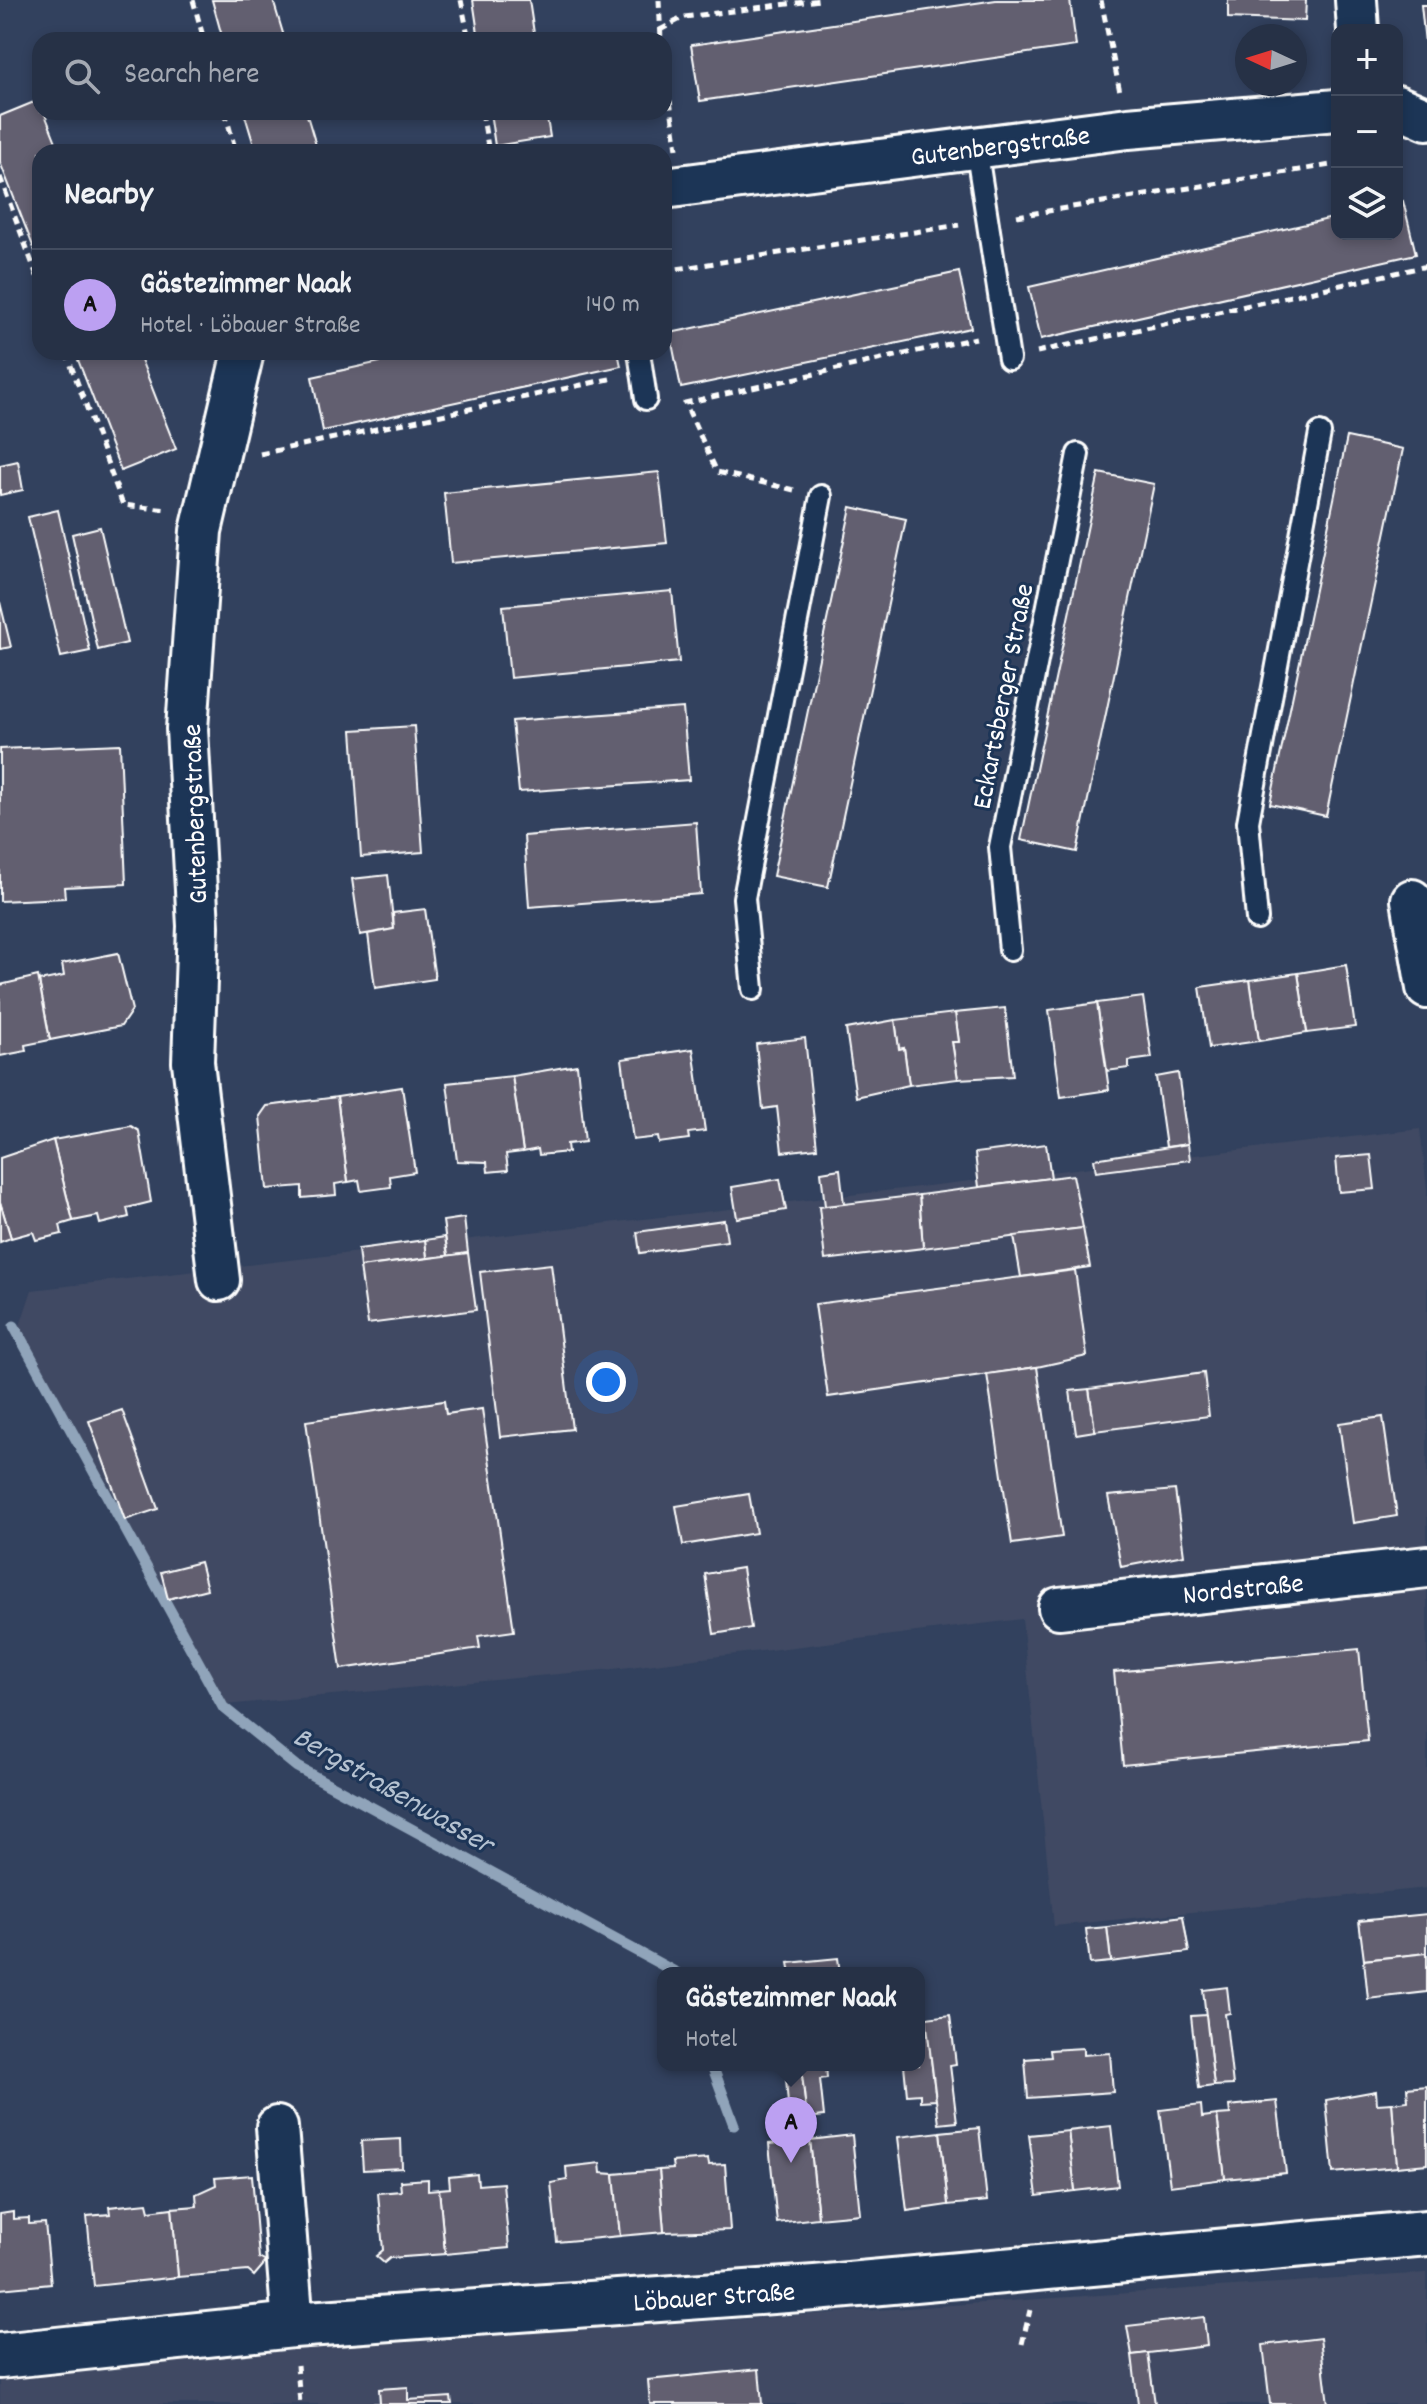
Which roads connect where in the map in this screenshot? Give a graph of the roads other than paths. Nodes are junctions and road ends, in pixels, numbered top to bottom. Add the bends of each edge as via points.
1 (1356, 0) edge
2 (1358, 24) edge
3 (1403, 109) edge
4 (1331, 111) edge
5 (1427, 119) edge
6 (976, 147) junction
7 (673, 186) edge
8 (1009, 359) road end
9 (241, 360) edge
10 (641, 362) edge
11 (646, 399) dead end
12 (1320, 433) dead end
13 (1078, 454) dead end
14 (821, 496) road end
15 (1412, 900) dead end
16 (1257, 919) dead end
17 (1010, 950) dead end
18 (1427, 988) edge
19 (753, 989) dead end
20 (219, 1280) dead end
21 (1427, 1567) edge
22 (1059, 1608) dead end
23 (277, 2127) dead end
24 (1427, 2233) edge
25 (293, 2325) junction
26 (0, 2356) edge

1 - 2 street
3 - 5 street
4 - 6 street, Gutenbergstraße
6 - 7 street, Gutenbergstraße
6 - 8 lane
9 - 20 street, Gutenbergstraße via 204,514 187,729 198,926 193,1062
10 - 11 lane
12 - 16 lane via 1248,822
13 - 17 lane, Eckartsberger Straße via 1000,847
14 - 19 lane via 744,898
15 - 18 street
21 - 22 street, Nordstraße
23 - 25 street
24 - 25 main road, Löbauer Straße via 803,2289
25 - 26 main road, Löbauer Straße

